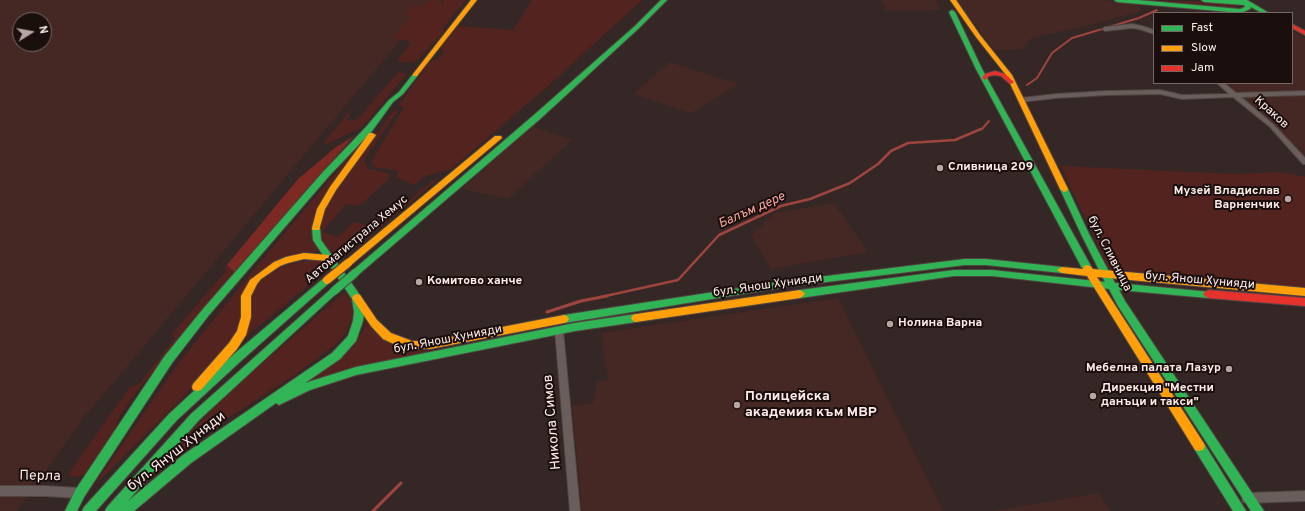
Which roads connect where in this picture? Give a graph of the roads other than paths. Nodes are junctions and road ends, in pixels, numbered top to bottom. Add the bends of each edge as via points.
1 (474, 0) edge
2 (652, 0) edge
3 (664, 0) edge
4 (946, 0) edge
5 (953, 0) edge
6 (1117, 0) edge
7 (1204, 0) edge
8 (1223, 1) edge
9 (1244, 1) edge
10 (1236, 12) edge
11 (1264, 12) edge
12 (1293, 27) edge
13 (1104, 29) dead end
14 (1153, 32) edge
15 (1305, 33) edge
16 (975, 59) junction
17 (1002, 65) junction
18 (985, 78) junction
19 (1014, 84) junction
20 (1221, 84) edge
21 (400, 93) junction
22 (1305, 93) edge
23 (1234, 96) junction
24 (1021, 100) junction
25 (538, 103) dead end
26 (503, 133) dead end
27 (1305, 162) edge
28 (328, 258) junction
29 (1090, 273) junction
30 (1106, 274) junction
31 (1097, 285) junction
32 (1112, 286) junction
33 (1305, 292) edge
34 (357, 298) junction
35 (1305, 302) edge
36 (559, 330) junction
37 (248, 416) junction
38 (173, 417) junction
39 (0, 491) edge
40 (80, 493) junction
41 (1305, 496) edge
42 (1232, 498) junction
43 (1249, 498) junction
44 (71, 511) edge
45 (88, 511) edge
46 (111, 511) edge
47 (125, 511) edge
48 (575, 511) edge
49 (1240, 511) edge
50 (1258, 511) edge

1 - 21 main road
2 - 25 main road
3 - 46 main road, Автомагистрала Хемус, bridge via 537,117 223,390
4 - 16 main road, бул. Сливница
5 - 17 main road, бул. Сливница
6 - 10 main road
7 - 8 main road
8 - 9 main road
8 - 10 main road via 1239,7
9 - 10 main road via 1248,6 1246,9
9 - 11 main road
12 - 15 main road
13 - 14 street via 1132,26
16 - 17 main road via 992,69 998,69
16 - 18 main road, бул. Сливница
17 - 19 main road, бул. Сливница
18 - 19 main road via 987,74 995,73 1003,75
18 - 29 main road, бул. Сливница
19 - 24 main road, бул. Сливница
20 - 23 street, Краков
21 - 28 main road, бул. Янош Хунияди via 397,102 321,209 316,226 317,240
21 - 40 main road via 390,101 206,312 168,360
22 - 23 street
23 - 24 street via 1182,97 1160,92 1107,93
23 - 27 street, Краков via 1272,126
24 - 30 main road, бул. Сливница
26 - 38 main road, Автомагистрала Хемус, bridge via 327,280
28 - 34 main road, бул. Янош Хунияди
28 - 38 main road via 304,256 286,260 268,269 253,282 246,296 245,325 238,340 203,378
29 - 30 main road, бул. Янош Хунияди
29 - 31 main road, бул. Сливница
29 - 34 main road, бул. Янош Хунияди via 965,262 786,284 646,305 430,345 412,345 387,336 374,323
30 - 32 main road, бул. Сливница
30 - 33 main road, бул. Янош Хунияди
31 - 32 main road, бул. Янош Хунияди
31 - 36 main road, бул. Янош Хунияди via 992,273 954,273
31 - 42 main road, бул. Сливница
32 - 35 main road, бул. Янош Хунияди
32 - 43 main road, бул. Сливница via 1133,323
34 - 37 main road via 358,321 354,334 346,346 336,356
36 - 37 main road, бул. Янош Хунияди via 334,377 307,387
36 - 48 street, Никола Симов
37 - 47 main road, бул. Януш Хуняди via 187,459
38 - 45 main road, Автомагистрала Хемус
39 - 40 street, Перла
40 - 44 main road
41 - 43 street
42 - 43 street
42 - 49 main road, бул. Сливница
43 - 50 main road, бул. Сливница

